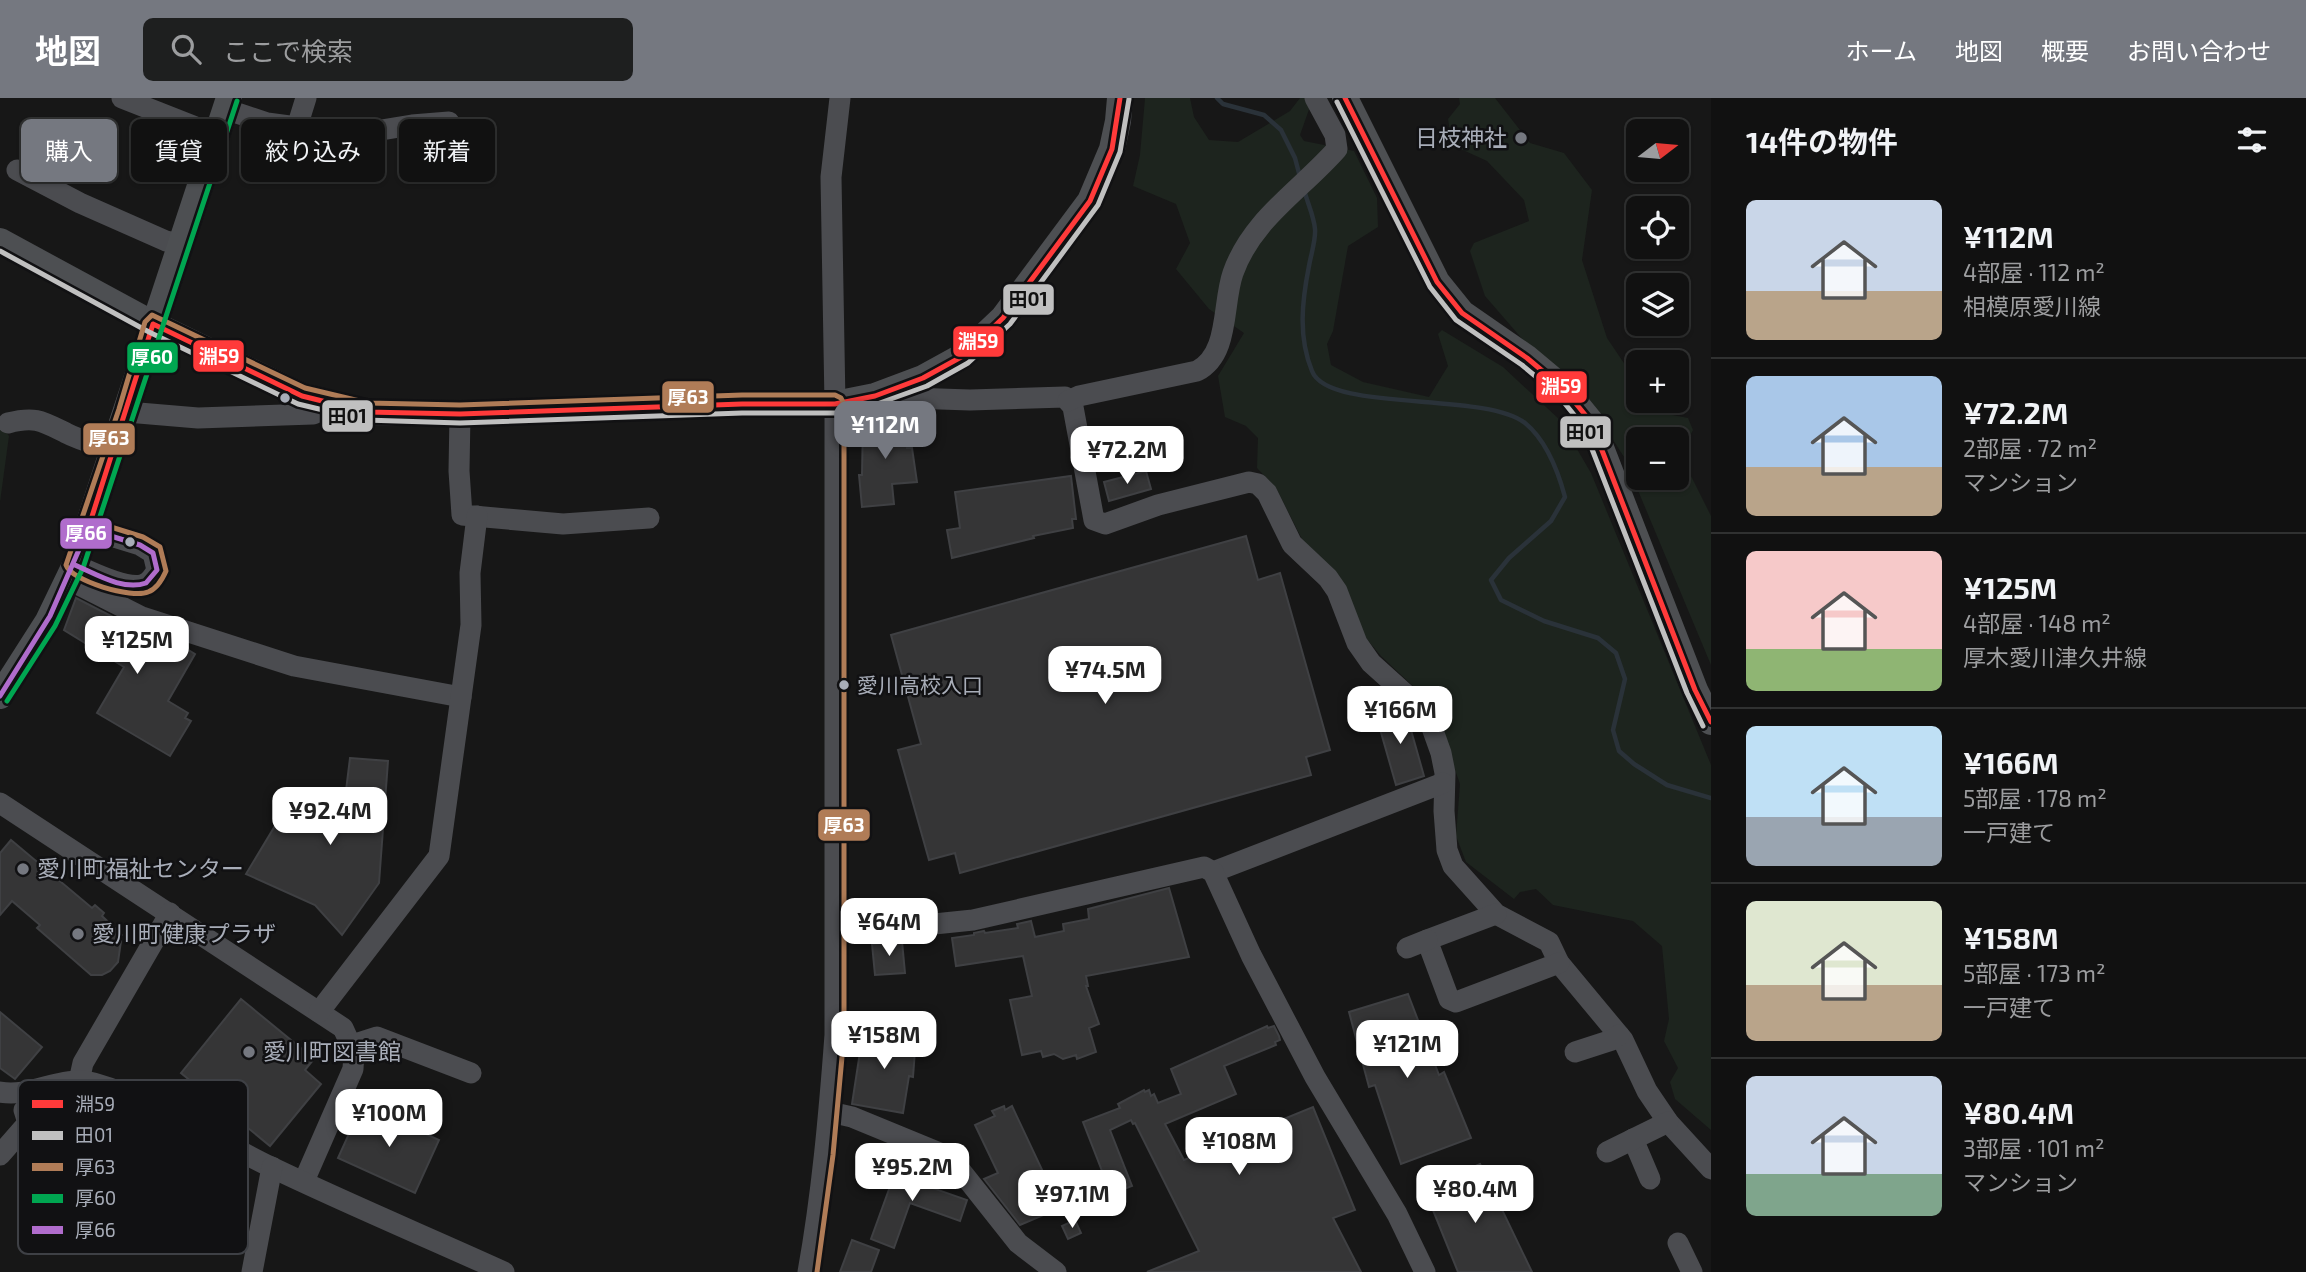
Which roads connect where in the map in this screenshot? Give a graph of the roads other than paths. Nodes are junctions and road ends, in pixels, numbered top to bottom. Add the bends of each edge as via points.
1 (122, 98) edge
2 (306, 98) edge
3 (840, 98) edge
4 (1120, 98) edge
5 (1315, 98) edge
6 (1345, 98) edge
7 (227, 104) edge
8 (175, 119) edge
9 (259, 119) edge
10 (299, 119) edge
11 (17, 170) dead end
12 (200, 182) edge
13 (0, 241) edge
14 (180, 244) junction
15 (153, 324) junction
16 (899, 388) junction
17 (1068, 401) junction
18 (835, 404) junction
19 (335, 405) junction
20 (127, 412) junction
21 (460, 414) junction
22 (8, 423) dead end
23 (114, 450) junction
24 (477, 516) junction
25 (649, 517) dead end
26 (88, 529) junction
27 (72, 573) junction
28 (0, 696) edge
29 (461, 697) junction
30 (1711, 722) edge
31 (1443, 783) junction
32 (0, 803) edge
33 (1213, 872) junction
34 (170, 913) junction
35 (1496, 914) junction
36 (837, 934) junction
37 (1427, 940) junction
38 (1407, 948) dead end
39 (1559, 963) junction
40 (319, 1012) junction
41 (1619, 1035) junction
42 (352, 1045) junction
43 (1575, 1052) dead end
44 (471, 1073) dead end
45 (79, 1080) edge
46 (0, 1093) edge
47 (18, 1094) edge
48 (830, 1112) junction
49 (1668, 1122) junction
50 (18, 1134) edge
51 (1633, 1139) junction
52 (1606, 1152) dead end
53 (0, 1155) edge
54 (248, 1155) edge
55 (272, 1167) junction
56 (1711, 1169) edge
57 (1650, 1178) dead end
58 (304, 1181) junction
59 (252, 1272) edge
60 (504, 1272) edge
61 (808, 1272) edge
62 (1056, 1272) edge
63 (1425, 1272) edge

1 - 8 street
2 - 10 street
3 - 18 street via 831,177
4 - 16 main road via 1112,149 1090,201 1003,318 962,356
5 - 17 street via 1335,135 1337,149 1263,221 1242,252 1227,291 1222,339 1209,363 1197,371
6 - 30 main road via 1437,282 1462,313 1564,389 1591,422
7 - 9 street
11 - 14 street via 80,203
12 - 14 main road
13 - 15 main road
14 - 15 main road
15 - 19 main road via 302,396
15 - 20 main road
16 - 17 street via 910,398 1065,397
16 - 18 main road
17 - 31 street via 1073,407 1094,520 1105,524 1249,482 1267,493 1292,544 1337,591 1357,643 1371,663 1411,699 1431,725 1441,753
18 - 21 main road
18 - 36 street
19 - 20 street via 313,414 198,418
19 - 21 main road via 367,412
20 - 23 main road
21 - 24 street via 462,515
22 - 23 street via 37,419
23 - 26 main road
24 - 25 street via 563,524
24 - 29 street via 470,573 471,625
26 - 27 main road
26 - 27 street via 140,545 152,553 157,570 143,585
27 - 28 main road via 48,621
27 - 29 street via 142,617 294,666
29 - 40 street via 439,856
31 - 33 street
31 - 35 street via 1447,850 1453,866
32 - 34 street
33 - 36 street via 1204,867 973,920
33 - 63 street via 1315,1077
34 - 40 street
34 - 45 street via 83,1063
35 - 37 street
35 - 39 street via 1549,942
36 - 48 street
37 - 38 street
37 - 39 street via 1449,999 1456,1002
39 - 41 street
40 - 42 street via 343,1028
41 - 43 street
41 - 49 street
42 - 44 street via 377,1037
42 - 58 street via 354,1069
46 - 47 street
48 - 61 street
48 - 62 street via 953,1161 1018,1243
49 - 51 street
49 - 56 street
50 - 53 street
51 - 52 street
51 - 57 street
54 - 55 street
55 - 58 street
55 - 59 street
58 - 60 street

